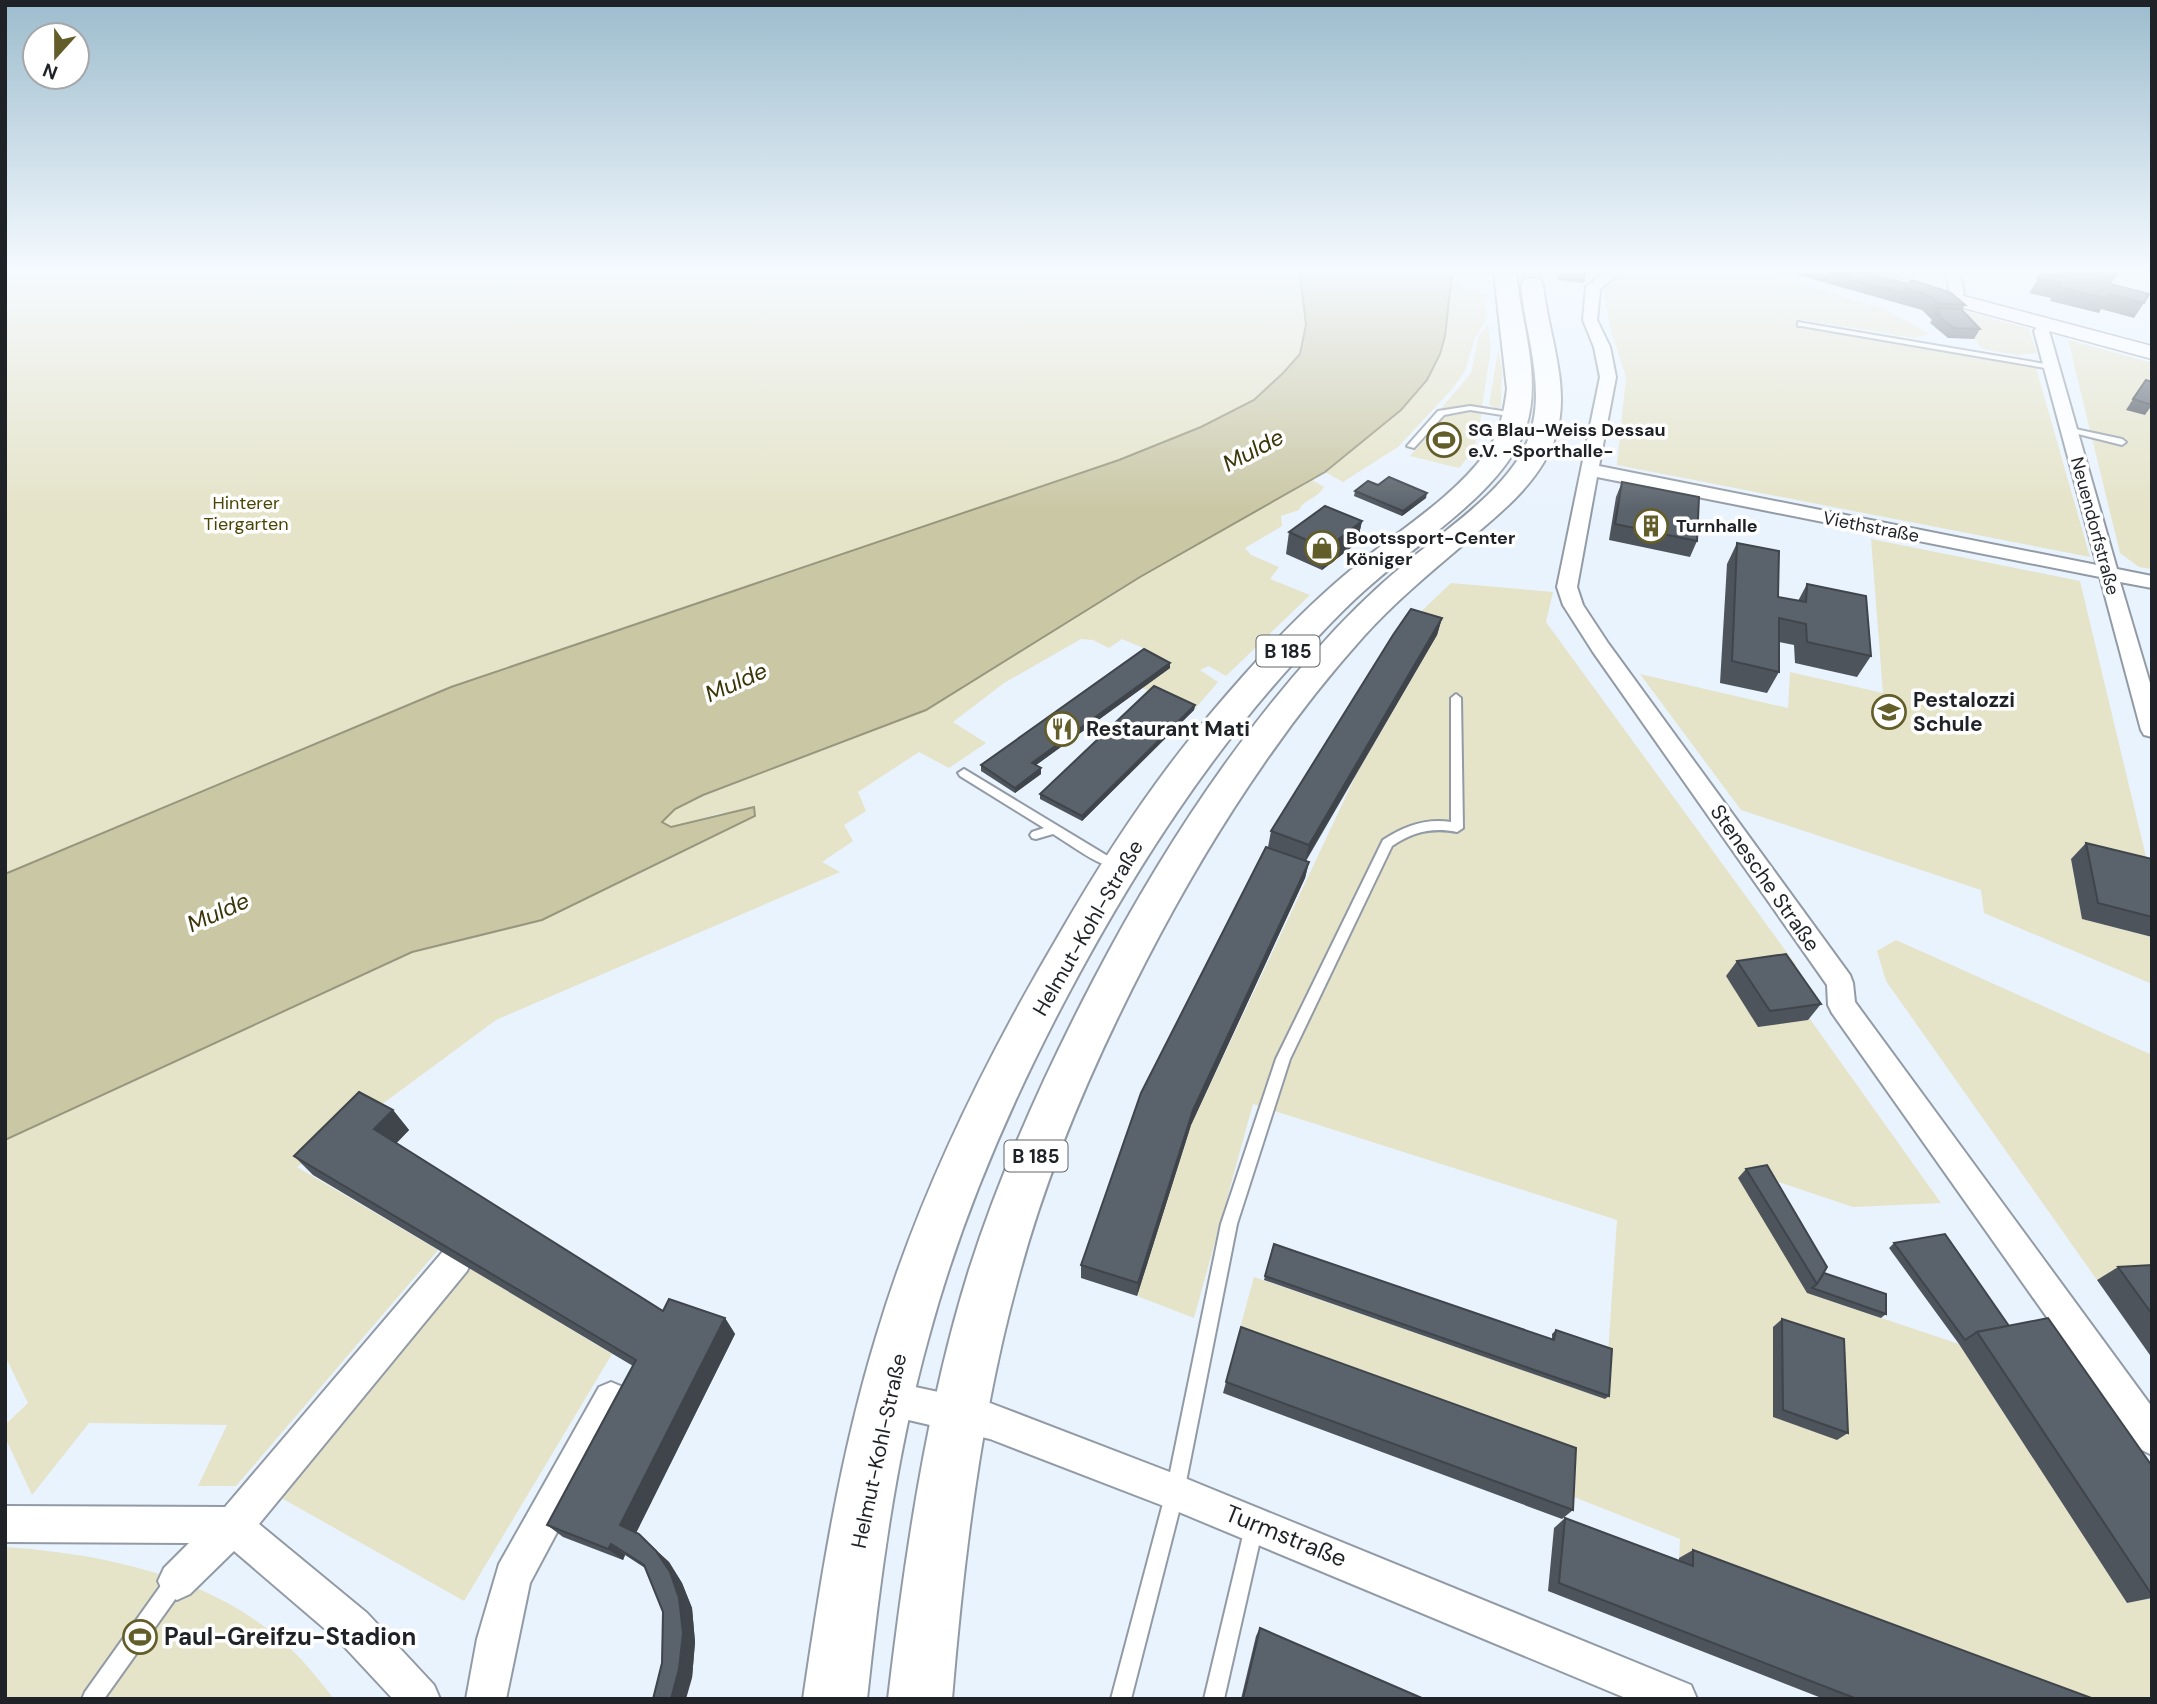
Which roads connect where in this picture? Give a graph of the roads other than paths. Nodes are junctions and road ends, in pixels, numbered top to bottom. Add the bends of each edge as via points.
1 (1516, 353) edge
2 (1542, 353) edge
3 (1603, 353) edge
4 (1967, 353) edge
5 (2047, 353) edge
6 (2051, 367) junction
7 (1515, 415) junction
8 (2069, 429) junction
9 (2122, 442) dead end
10 (1411, 446) dead end
11 (1591, 470) junction
12 (2106, 573) junction
13 (2152, 582) edge
14 (1456, 698) dead end
15 (2152, 730) edge
16 (964, 773) dead end
17 (1054, 829) junction
18 (1036, 835) dead end
19 (1121, 866) junction
20 (456, 1260) edge
21 (887, 1398) junction
22 (611, 1399) edge
23 (961, 1413) junction
24 (2152, 1437) edge
25 (1175, 1492) junction
26 (1255, 1523) junction
27 (5, 1524) edge
28 (233, 1526) junction
29 (177, 1581) joint
30 (92, 1699) edge
31 (420, 1699) edge
32 (486, 1699) edge
33 (835, 1699) edge
34 (920, 1699) edge
35 (1121, 1699) edge
36 (1214, 1699) edge
37 (1677, 1699) edge

1 - 7 main road, Helmut-Kohl-Straße / B 185 via 1519,372
2 - 23 main road, B 185 via 1550,393 1548,419 1529,465 1506,492 1398,585 1312,676 1199,833 1151,914 1087,1039 1029,1172 996,1267
3 - 11 street, Stenesche Straße via 1608,377
4 - 6 lane
5 - 6 street, Neuendorfstraße
6 - 8 street, Neuendorfstraße
7 - 10 lane via 1452,410 1435,417
7 - 19 main road, Helmut-Kohl-Straße / B 185 via 1505,444 1482,474 1323,612 1224,720 1180,776
8 - 9 lane
8 - 12 street, Neuendorfstraße
11 - 12 street, Viethstraße
11 - 24 street, Stenesche Straße via 1567,587 1573,604 1840,984 1842,1005
12 - 13 street, Viethstraße
12 - 15 street, Neuendorfstraße
14 - 25 lane via 1457,828 1440,823 1407,830 1387,843 1283,1059 1230,1224
16 - 17 lane
17 - 18 lane
17 - 19 lane
19 - 21 main road, Helmut-Kohl-Straße / B 185 via 1052,985 988,1114 916,1290
20 - 28 street
21 - 23 street, Turmstraße
21 - 33 main road, Helmut-Kohl-Straße / B 185 via 845,1618
22 - 32 street via 512,1577
23 - 25 street, Turmstraße
23 - 34 main road, B 185 via 942,1513
25 - 26 street, Turmstraße
25 - 35 lane
26 - 36 lane
26 - 37 street, Turmstraße
27 - 28 street
28 - 29 street
28 - 31 street via 353,1627
29 - 30 lane

